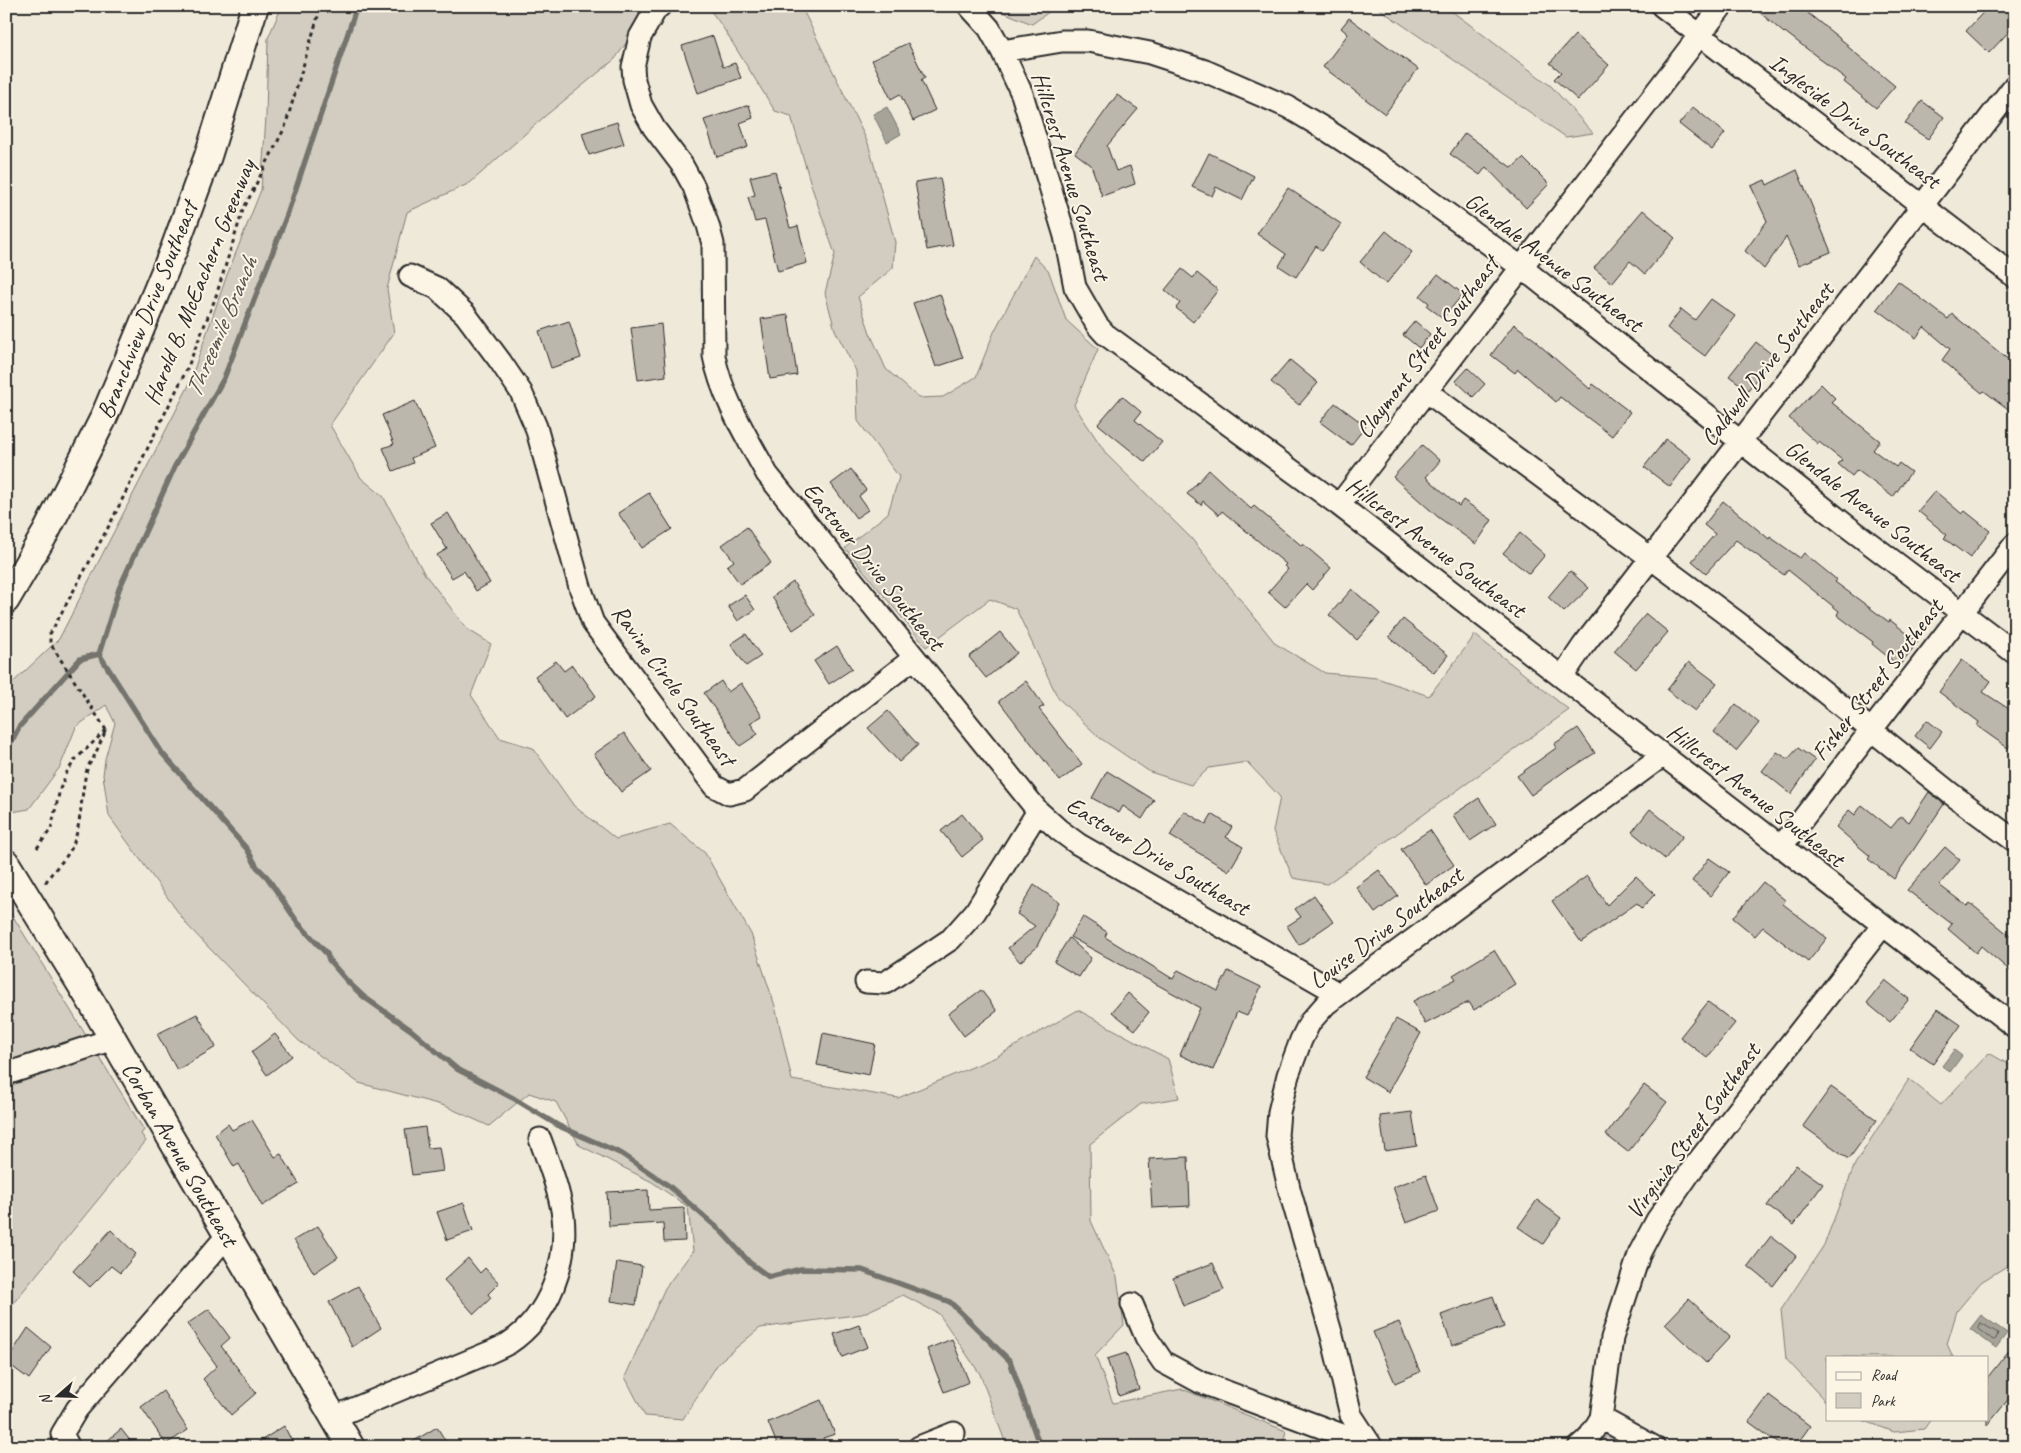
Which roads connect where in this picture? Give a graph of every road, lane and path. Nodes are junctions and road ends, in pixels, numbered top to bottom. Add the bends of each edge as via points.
1 (255, 6) edge
2 (320, 6) edge
3 (660, 6) edge
4 (969, 6) edge
5 (1662, 6) edge
6 (1722, 6) edge
7 (1700, 35) junction
8 (1002, 51) junction
9 (2015, 85) edge
10 (1922, 206) junction
11 (1521, 267) junction
12 (410, 276) dead end
13 (2015, 277) edge
14 (1426, 391) junction
15 (1741, 441) junction
16 (1339, 505) junction
17 (2015, 544) edge
18 (1650, 558) junction
19 (6, 600) edge
20 (1962, 613) junction
21 (2015, 653) edge
22 (914, 658) junction
23 (1562, 677) junction
24 (106, 730) junction
25 (1872, 730) junction
26 (1662, 756) junction
27 (1038, 811) junction
28 (2015, 841) edge
29 (1781, 847) junction
30 (37, 848) dead end
31 (6, 863) edge
32 (49, 890) dead end
33 (1883, 925) junction
34 (866, 982) dead end
35 (1339, 994) junction
36 (2013, 1021) edge
37 (113, 1040) junction
38 (6, 1074) edge
39 (540, 1139) dead end
40 (227, 1236) junction
41 (1132, 1304) dead end
42 (334, 1417) junction
43 (1601, 1418) junction
44 (954, 1433) dead end
45 (65, 1440) edge
46 (1369, 1442) edge
47 (351, 1447) edge
48 (919, 1447) edge
49 (1578, 1447) edge
50 (1654, 1447) edge

1 - 19 main road, Branchview Drive Southeast via 208,156 128,360 99,428 46,532
2 - 24 path, Harold B. McEachern Greenway via 285,127 243,210 215,299 187,369 110,524 50,634 50,643
3 - 22 street, Eastover Drive Southeast via 640,37 633,67 634,80 641,105 682,165 708,225 713,244 717,374 767,474
4 - 8 street, Hillcrest Avenue Southeast via 989,28
5 - 7 street, Ingleside Drive Southeast
6 - 7 street, Claymont Street Southeast
7 - 10 street, Ingleside Drive Southeast
7 - 11 street, Claymont Street Southeast
8 - 11 street, Glendale Avenue Southeast via 1088,40 1150,53 1205,71 1288,108 1325,129
8 - 16 street, Hillcrest Avenue Southeast via 1022,94 1064,236 1075,287 1097,325
9 - 10 street, Caldwell Drive Southeast
10 - 13 street, Ingleside Drive Southeast
10 - 15 street, Caldwell Drive Southeast
11 - 14 street, Claymont Street Southeast
11 - 15 street, Glendale Avenue Southeast
12 - 22 street, Ravine Circle Southeast via 437,288 465,314 521,392 536,428 593,623 714,786 729,794 745,790
14 - 16 street, Claymont Street Southeast
14 - 18 street
15 - 18 street, Caldwell Drive Southeast
15 - 20 street, Glendale Avenue Southeast
16 - 23 street, Hillcrest Avenue Southeast
17 - 20 street, Fisher Street Southeast
18 - 23 street, Caldwell Drive Southeast
18 - 25 street via 1738,623
20 - 21 street, Glendale Avenue Southeast
20 - 25 street, Fisher Street Southeast
22 - 27 street, Eastover Drive Southeast
23 - 26 street, Hillcrest Avenue Southeast
24 - 30 path via 67,772 51,830
24 - 32 path via 86,771 72,847 46,882
25 - 28 street
25 - 29 street, Fisher Street Southeast
26 - 29 street, Hillcrest Avenue Southeast
26 - 35 street, Louise Drive Southeast
27 - 34 street via 976,912 951,939 885,983
27 - 35 street, Eastover Drive Southeast via 1078,844
29 - 33 street, Hillcrest Avenue Southeast
31 - 37 main road, Corban Avenue Southeast
33 - 36 street, Hillcrest Avenue Southeast
33 - 43 street, Virginia Street Southeast via 1692,1168 1657,1220 1640,1252 1612,1338
35 - 46 street, Louise Drive Southeast via 1310,1022 1301,1040 1288,1075 1277,1136 1351,1415
37 - 38 street
37 - 40 main road, Corban Avenue Southeast
39 - 42 street via 557,1187 564,1235 562,1262 541,1311 509,1343
40 - 42 main road, Corban Avenue Southeast
40 - 45 street via 77,1409
41 - 46 street via 1146,1337 1163,1362 1200,1382
42 - 47 main road, Corban Avenue Southeast
43 - 49 street, Virginia Street Southeast via 1588,1439
43 - 50 street
44 - 48 street

